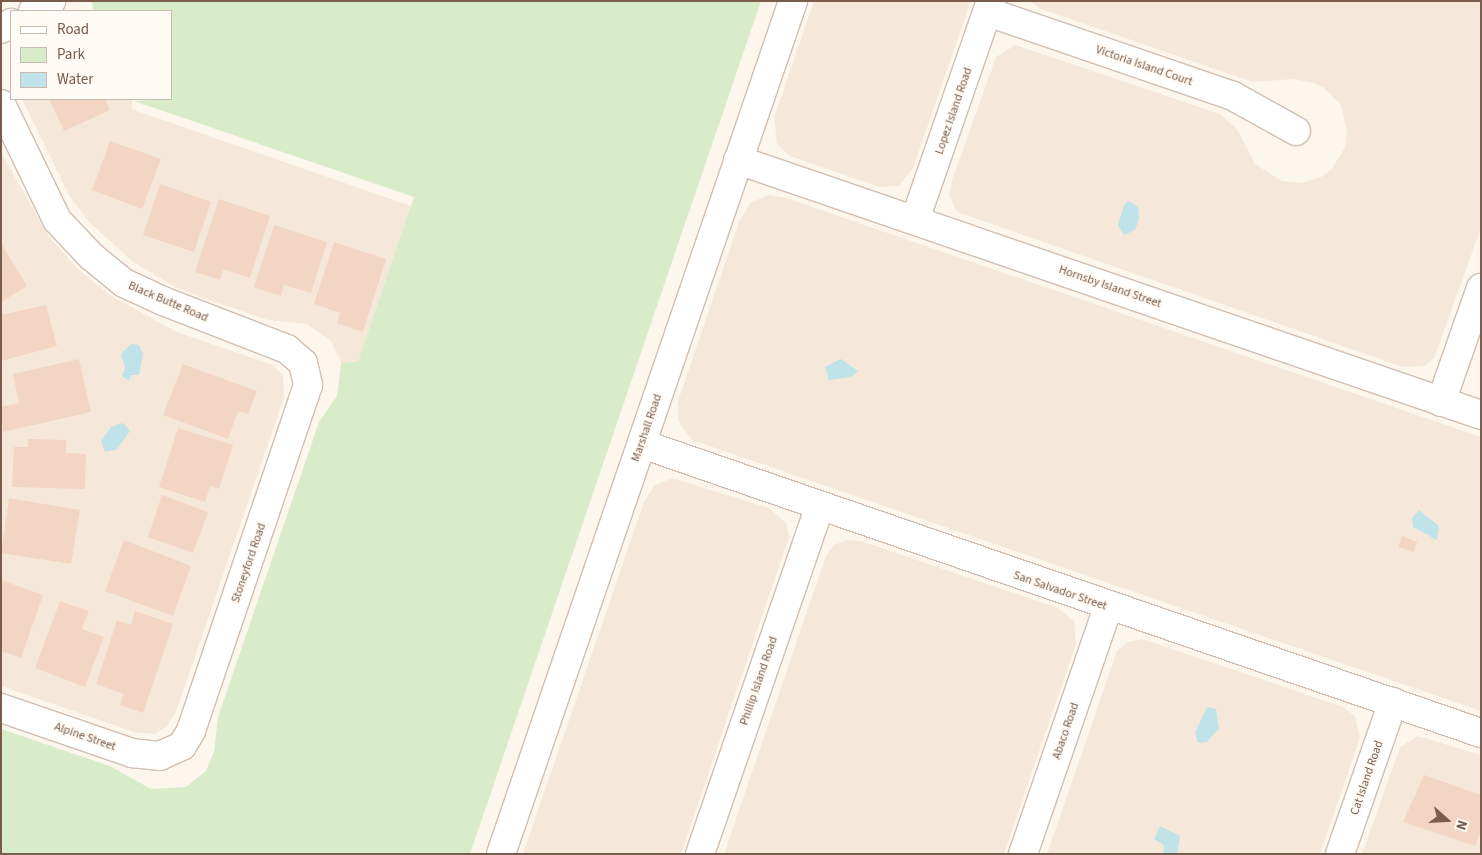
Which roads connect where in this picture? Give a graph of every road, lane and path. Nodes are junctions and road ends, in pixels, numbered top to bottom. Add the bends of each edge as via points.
1 (51, 1) edge
2 (793, 1) edge
3 (990, 7) edge
4 (35, 10) edge
5 (1, 104) edge
6 (1296, 131) dead end
7 (738, 160) junction
8 (915, 220) junction
9 (1481, 288) edge
10 (303, 363) joint
11 (1441, 402) junction
12 (1481, 416) edge
13 (642, 444) junction
14 (819, 508) junction
15 (1108, 608) junction
16 (1393, 702) junction
17 (1, 708) edge
18 (1481, 733) edge
19 (170, 754) joint
20 (501, 854) edge
21 (700, 854) edge
22 (1023, 854) edge
23 (1340, 854) edge

1 - 4 street
2 - 7 street, Marshall Road
3 - 6 street, Victoria Island Court via 1233,96
3 - 8 street, Lopez Island Road
5 - 10 street, Black Butte Road via 57,220 91,256 124,283 281,346
7 - 8 street, Hornsby Island Street
7 - 13 street, Marshall Road
8 - 11 street, Hornsby Island Street
9 - 11 street
10 - 19 street, Stoneyford Road via 306,396 191,731 182,746
11 - 12 street, Hornsby Island Street
13 - 14 street, San Salvador Street
13 - 20 street, Marshall Road
14 - 15 street, San Salvador Street
14 - 21 street, Phillip Island Road
15 - 16 street, San Salvador Street
15 - 22 street, Abaco Road
16 - 18 street, San Salvador Street
16 - 23 street, Cat Island Road
17 - 19 street, Alpine Street via 132,753

